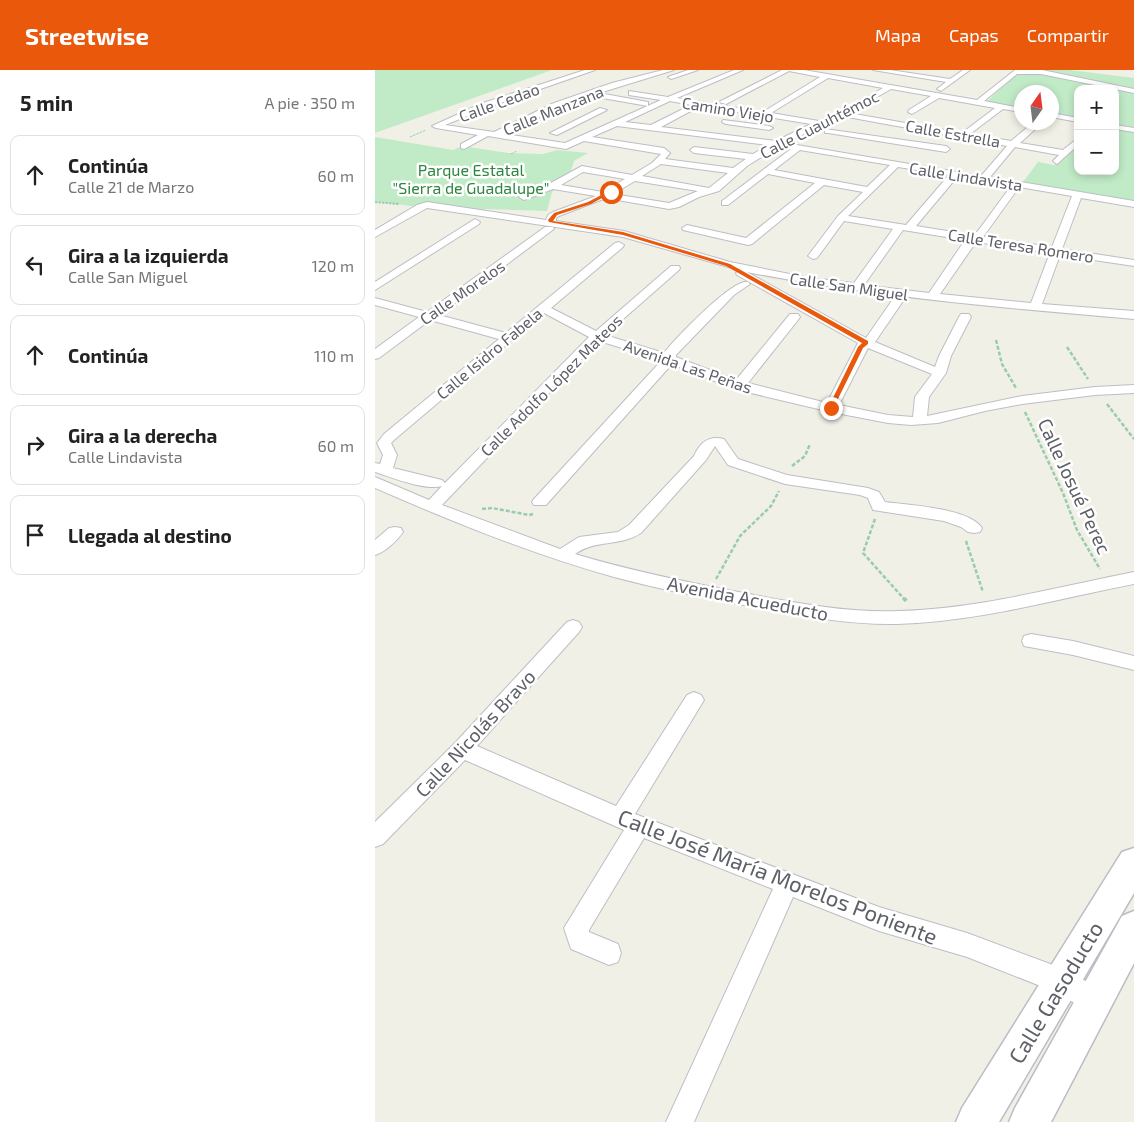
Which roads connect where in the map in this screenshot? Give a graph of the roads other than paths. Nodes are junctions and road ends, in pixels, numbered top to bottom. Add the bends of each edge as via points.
1 (592, 70) edge
2 (695, 70) edge
3 (740, 70) edge
4 (787, 70) edge
5 (792, 70) edge
6 (839, 70) edge
7 (876, 70) edge
8 (967, 70) edge
9 (1032, 70) edge
10 (907, 72) edge
11 (1041, 72) junction
12 (671, 74) edge
13 (829, 75) junction
14 (951, 81) junction
15 (528, 82) dead end
16 (663, 82) dead end
17 (545, 85) junction
18 (891, 85) junction
19 (695, 87) junction
20 (562, 89) dead end
21 (571, 90) dead end
22 (1134, 91) edge
23 (632, 92) dead end
24 (938, 93) junction
25 (588, 94) junction
26 (669, 99) junction
27 (723, 102) dead end
28 (978, 103) junction
29 (925, 104) junction
30 (697, 105) junction
31 (654, 106) junction
32 (941, 106) dead end
33 (1001, 107) junction
34 (1014, 109) edge
35 (603, 110) dead end
36 (542, 112) junction
37 (745, 112) junction
38 (913, 112) dead end
39 (842, 114) junction
40 (763, 115) junction
41 (1059, 116) edge
42 (582, 119) junction
43 (1074, 119) edge
44 (726, 122) junction
45 (615, 123) junction
46 (817, 123) junction
47 (652, 128) junction
48 (769, 128) dead end
49 (1119, 128) edge
50 (1030, 130) edge
51 (1134, 130) edge
52 (828, 131) dead end
53 (490, 135) junction
54 (707, 135) junction
55 (964, 135) junction
56 (583, 138) junction
57 (618, 144) junction
58 (778, 144) junction
59 (1013, 144) junction
60 (1074, 144) edge
61 (464, 146) dead end
62 (797, 148) junction
63 (946, 149) junction
64 (694, 150) dead end
65 (603, 153) dead end
66 (1064, 153) junction
67 (939, 156) dead end
68 (754, 157) junction
69 (658, 161) junction
70 (1055, 163) dead end
71 (896, 164) junction
72 (734, 171) junction
73 (766, 171) junction
74 (955, 174) junction
75 (636, 177) junction
76 (983, 179) junction
77 (822, 182) junction
78 (1017, 184) junction
79 (552, 186) junction
80 (710, 190) junction
81 (869, 190) junction
82 (605, 194) junction
83 (1078, 194) junction
84 (523, 197) dead end
85 (725, 203) dead end
86 (1134, 204) edge
87 (841, 218) junction
88 (475, 222) dead end
89 (550, 225) junction
90 (687, 228) dead end
91 (904, 228) junction
92 (375, 234) edge
93 (976, 237) junction
94 (619, 246) dead end
95 (1056, 251) junction
96 (813, 256) dead end
97 (1134, 262) edge
98 (728, 265) junction
99 (675, 268) dead end
100 (744, 284) dead end
101 (375, 287) edge
102 (856, 288) junction
103 (932, 297) junction
104 (375, 300) edge
105 (897, 301) dead end
106 (1035, 307) junction
107 (543, 308) junction
108 (1134, 313) edge
109 (431, 315) junction
110 (794, 317) dead end
111 (965, 317) dead end
112 (597, 336) junction
113 (507, 337) junction
114 (866, 343) junction
115 (375, 355) edge
116 (670, 359) junction
117 (940, 374) junction
118 (739, 386) junction
119 (1134, 389) edge
120 (831, 408) junction
121 (920, 421) junction
122 (378, 473) edge
123 (437, 483) dead end
124 (540, 502) road end
125 (431, 507) junction
126 (974, 528) road end
127 (395, 532) dead end
128 (375, 548) edge
129 (562, 555) junction
130 (1134, 578) edge
131 (573, 627) dead end
132 (1031, 641) dead end
133 (1134, 662) edge
134 (694, 700) dead end
135 (462, 749) junction
136 (630, 822) junction
137 (375, 838) edge
138 (1134, 863) edge
139 (787, 884) junction
140 (1134, 928) edge
141 (609, 953) dead end
142 (1061, 980) junction
143 (1093, 1003) junction
144 (680, 1122) edge
145 (976, 1122) edge
146 (1029, 1122) edge

1 - 17 street, Calle Cedao
2 - 12 street, Calle Manzana
3 - 19 street
4 - 27 street
5 - 13 street
6 - 13 street
7 - 10 street
8 - 14 street
9 - 11 street
10 - 14 street
10 - 18 street, Calle Cuauhtémoc
11 - 22 street
11 - 28 street via 1015,72
12 - 25 street, Calle Manzana
13 - 18 street
13 - 40 street
14 - 24 street
15 - 17 street
16 - 19 street
17 - 20 street
17 - 53 street, Calle Cedao via 436,126
18 - 24 street
18 - 39 street, Calle Cuauhtémoc via 874,98
19 - 26 street
21 - 25 street, Camino Viejo
23 - 26 street, Camino Viejo
24 - 28 street
24 - 29 street
25 - 31 street, Camino Viejo
25 - 36 street, Calle Manzana
26 - 30 street, Camino Viejo
26 - 31 street
28 - 33 street
29 - 32 street
29 - 38 street
30 - 37 street, Camino Viejo
30 - 47 street
31 - 45 street
33 - 34 street
33 - 55 street
35 - 42 street
36 - 42 street
36 - 53 street, Calle Manzana
37 - 40 street, Camino Viejo
37 - 44 street
39 - 46 street, Calle Cuauhtémoc
39 - 55 street, Calle Estrella
40 - 46 street, Camino Viejo
41 - 43 street
42 - 56 street via 554,133
44 - 48 street
44 - 54 street
45 - 47 street, Calle Lindavista
45 - 56 street
46 - 58 street, Calle Cuauhtémoc
47 - 54 street, Calle Lindavista
49 - 51 street
50 - 59 street
52 - 63 street
53 - 56 street via 566,146
53 - 61 street, Calle Manzana
54 - 58 street, Calle Lindavista
55 - 59 street, Calle Estrella
55 - 63 street
56 - 57 street
57 - 65 street
57 - 69 street, Calle Morelos via 666,151
58 - 62 street, Calle Lindavista
58 - 68 street, Calle Cuauhtémoc
59 - 66 street, Calle Estrella
59 - 76 street
60 - 66 street
62 - 71 street, Calle Lindavista
62 - 73 street
63 - 67 street
64 - 68 street
66 - 70 street
68 - 72 street, Calle Cuauhtémoc
69 - 72 street
69 - 75 street, Calle Morelos
71 - 74 street, Calle Lindavista via 928,166
71 - 81 street
72 - 80 street, Calle Cuauhtémoc
73 - 77 street
73 - 85 street
74 - 76 street, Calle Lindavista
74 - 91 street
75 - 79 street via 583,169
75 - 80 street
75 - 82 street, Calle Morelos
76 - 78 street, Calle Lindavista
77 - 81 street
77 - 90 street via 747,243
78 - 83 street, Calle Lindavista
78 - 93 street
79 - 82 street
79 - 84 street
80 - 82 street, Calle Cuauhtémoc via 672,206
81 - 87 street
82 - 89 street, Calle Morelos via 590,203 556,214 551,217
83 - 86 street, Calle Lindavista
83 - 95 street
87 - 91 street, Calle Teresa Romero
87 - 96 street
88 - 101 street
89 - 92 street, Calle San Miguel via 422,206
89 - 98 street, Calle San Miguel via 623,234
89 - 109 street, Calle Morelos
91 - 93 street, Calle Teresa Romero
91 - 102 street
93 - 95 street, Calle Teresa Romero
93 - 103 street
94 - 107 street, Calle Isidro Fabela
95 - 97 street, Calle Teresa Romero
95 - 106 street
98 - 102 street, Calle San Miguel
98 - 114 street
99 - 112 street, Calle Adolfo López Mateos
100 - 116 street via 723,299 670,354
102 - 103 street, Calle San Miguel
103 - 106 street, Calle San Miguel
104 - 109 street
105 - 114 street
106 - 108 street, Calle San Miguel
107 - 112 street, Avenida Las Peñas
107 - 113 street, Calle Isidro Fabela
109 - 113 street
109 - 115 street, Calle Morelos
110 - 118 street
111 - 117 street via 945,356
112 - 116 street, Avenida Las Peñas
112 - 125 street, Calle Adolfo López Mateos
113 - 122 street, Calle Isidro Fabela via 385,441 390,458
114 - 117 street
114 - 120 street via 861,347
116 - 118 street, Avenida Las Peñas
116 - 124 street
117 - 121 street via 922,397
118 - 120 street, Avenida Las Peñas
119 - 121 street, Avenida Las Peñas via 1022,400
120 - 121 street, Avenida Las Peñas via 888,419
122 - 123 street
122 - 125 street, Avenida Acueducto
125 - 129 street, Avenida Acueducto
126 - 129 street via 935,514 879,506 874,494 785,479 733,462 716,442 709,444 701,457 627,536 579,543
127 - 128 street
129 - 130 street, Avenida Acueducto via 709,593 791,608 877,618 988,607
131 - 135 street, Calle Nicolás Bravo
132 - 133 street
134 - 136 street
135 - 136 street, Calle José María Morelos Poniente
135 - 137 street, Calle Nicolás Bravo
136 - 139 street, Calle José María Morelos Poniente
136 - 141 street via 575,928 585,944
138 - 142 main road, Calle Gasoducto
139 - 142 street, Calle José María Morelos Poniente via 879,919 967,945
139 - 144 street
140 - 143 main road, Calle Gasoducto
142 - 143 street, Calle José María Morelos Poniente
142 - 145 main road, Calle Gasoducto
143 - 146 main road, Calle Gasoducto

